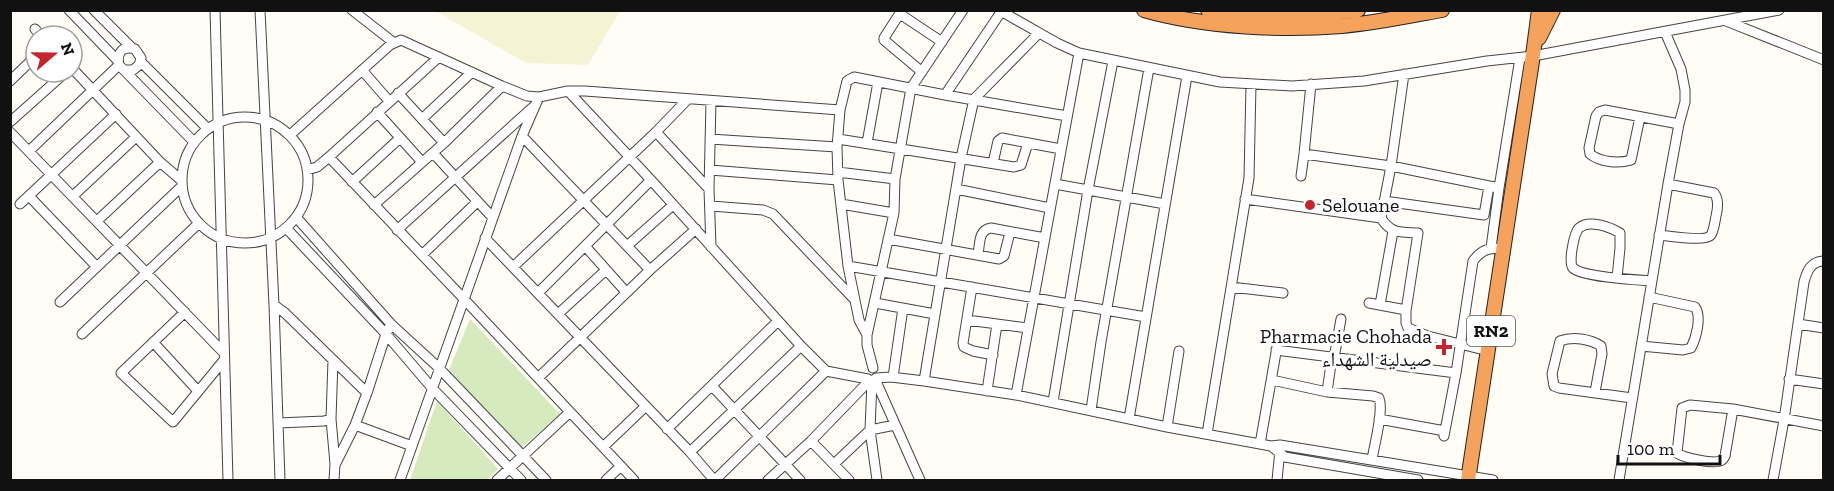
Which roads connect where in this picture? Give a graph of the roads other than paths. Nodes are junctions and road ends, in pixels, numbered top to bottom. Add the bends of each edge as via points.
1 (69, 10) edge
2 (94, 10) edge
3 (215, 10) edge
4 (260, 10) edge
5 (352, 10) edge
6 (963, 10) edge
7 (1144, 10) edge
8 (1208, 10) edge
9 (1358, 10) edge
10 (1442, 10) edge
11 (1539, 10) edge
12 (1553, 10) edge
13 (1779, 10) edge
14 (1000, 11) edge
15 (901, 12) edge
16 (1726, 21) junction
17 (1665, 32) junction
18 (1039, 33) junction
19 (393, 42) junction
20 (942, 42) junction
21 (131, 47) junction
22 (1079, 53) junction
23 (1529, 54) junction
24 (439, 57) junction
25 (1824, 60) edge
26 (1113, 61) junction
27 (141, 62) junction
28 (121, 65) junction
29 (24, 68) edge
30 (1149, 68) junction
31 (362, 70) junction
32 (472, 72) junction
33 (922, 72) junction
34 (1404, 74) junction
35 (1187, 76) junction
36 (10, 81) edge
37 (84, 81) edge
38 (878, 82) junction
39 (53, 84) edge
40 (1311, 84) junction
41 (1251, 85) junction
42 (502, 86) junction
43 (911, 88) junction
44 (93, 90) junction
45 (568, 91) junction
46 (398, 93) junction
47 (945, 95) junction
48 (687, 99) junction
49 (974, 99) junction
50 (389, 101) junction
51 (711, 101) junction
52 (537, 102) junction
53 (840, 110) junction
54 (377, 112) junction
55 (116, 114) junction
56 (1067, 116) junction
57 (1640, 117) junction
58 (422, 119) junction
59 (266, 120) junction
60 (10, 122) edge
61 (218, 122) junction
62 (1679, 124) junction
63 (207, 128) junction
64 (10, 132) edge
65 (656, 132) junction
66 (290, 135) junction
67 (522, 136) junction
68 (136, 137) junction
69 (400, 138) junction
70 (710, 139) junction
71 (194, 142) junction
72 (444, 143) junction
73 (837, 143) junction
74 (867, 143) junction
75 (1028, 143) junction
76 (900, 149) junction
77 (1061, 149) junction
78 (29, 151) junction
79 (433, 153) junction
80 (1304, 154) junction
81 (329, 157) junction
82 (629, 157) junction
83 (961, 158) junction
84 (160, 162) junction
85 (422, 162) junction
86 (993, 163) junction
87 (1391, 166) junction
88 (307, 170) junction
89 (710, 171) junction
90 (52, 174) junction
91 (454, 176) junction
92 (838, 176) junction
93 (1301, 176) dead end
94 (895, 179) junction
95 (651, 180) junction
96 (352, 182) junction
97 (182, 183) junction
98 (1055, 184) junction
99 (1668, 184) junction
100 (1494, 187) junction
101 (709, 189) junction
102 (956, 189) junction
103 (1088, 190) junction
104 (29, 196) junction
105 (73, 196) junction
106 (1126, 197) junction
107 (1245, 199) junction
108 (584, 200) junction
109 (1384, 201) junction
110 (477, 202) junction
111 (21, 204) dead end
112 (841, 204) junction
113 (1165, 204) junction
114 (674, 205) junction
115 (374, 206) junction
116 (711, 206) junction
117 (1050, 208) junction
118 (894, 213) junction
119 (296, 217) junction
120 (493, 218) junction
121 (1381, 218) junction
122 (97, 221) junction
123 (199, 223) junction
124 (607, 225) junction
125 (286, 228) junction
126 (397, 230) junction
127 (696, 230) junction
128 (1393, 231) junction
129 (1010, 232) junction
130 (1659, 236) junction
131 (271, 237) junction
132 (485, 238) junction
133 (1045, 238) junction
134 (221, 239) junction
135 (888, 239) junction
136 (120, 244) junction
137 (585, 246) junction
138 (627, 246) junction
139 (711, 247) junction
140 (1497, 248) junction
141 (946, 250) junction
142 (422, 255) junction
143 (978, 255) junction
144 (1824, 261) edge
145 (848, 266) junction
146 (97, 267) junction
147 (513, 267) junction
148 (606, 270) junction
149 (650, 270) junction
150 (147, 272) junction
151 (882, 272) junction
152 (1617, 278) junction
153 (1652, 281) junction
154 (941, 282) junction
155 (972, 287) junction
156 (1231, 287) junction
157 (626, 292) junction
158 (538, 293) junction
159 (1283, 293) dead end
160 (1649, 297) junction
161 (1034, 298) junction
162 (464, 299) junction
163 (855, 300) junction
164 (60, 302) dead end
165 (875, 303) junction
166 (1369, 303) dead end
167 (1070, 304) junction
168 (274, 305) junction
169 (1380, 305) junction
170 (903, 308) junction
171 (1107, 310) junction
172 (1406, 310) junction
173 (185, 312) junction
174 (558, 314) junction
175 (935, 314) junction
176 (1146, 317) junction
177 (1341, 319) dead end
178 (967, 320) junction
179 (778, 321) junction
180 (391, 324) junction
181 (997, 324) junction
182 (1798, 324) junction
183 (1028, 328) junction
184 (1824, 328) edge
185 (82, 334) dead end
186 (386, 334) junction
187 (867, 335) junction
188 (579, 337) junction
189 (153, 342) junction
190 (1461, 343) junction
191 (801, 346) junction
192 (1641, 346) junction
193 (1179, 351) dead end
194 (1488, 351) junction
195 (993, 355) junction
196 (224, 357) junction
197 (1333, 358) junction
198 (333, 360) junction
199 (438, 368) junction
200 (826, 371) junction
201 (1456, 373) junction
202 (872, 375) junction
203 (892, 377) junction
204 (538, 378) junction
205 (1790, 379) junction
206 (1272, 380) junction
207 (924, 381) junction
208 (1824, 384) edge
209 (711, 386) junction
210 (432, 387) junction
211 (987, 391) junction
212 (198, 392) junction
213 (1327, 392) junction
214 (1595, 392) junction
215 (367, 393) junction
216 (1016, 395) junction
217 (1632, 398) junction
218 (1053, 402) junction
219 (646, 406) junction
220 (1733, 409) junction
221 (1092, 410) junction
222 (735, 411) junction
223 (570, 412) junction
224 (331, 419) junction
225 (1129, 419) junction
226 (1379, 419) junction
227 (1784, 420) junction
228 (279, 423) junction
229 (355, 425) junction
230 (895, 425) junction
231 (1824, 426) edge
232 (1167, 427) junction
233 (667, 429) junction
234 (870, 430) junction
235 (1207, 434) junction
236 (759, 437) junction
237 (811, 441) junction
238 (1260, 444) junction
239 (412, 446) junction
240 (603, 447) junction
241 (1277, 449) junction
242 (690, 452) junction
243 (522, 456) junction
244 (910, 459) junction
245 (1372, 460) junction
246 (335, 464) junction
247 (834, 464) junction
248 (786, 465) junction
249 (621, 466) junction
250 (510, 468) junction
251 (1468, 478) edge
252 (228, 480) edge
253 (280, 480) edge
254 (334, 480) edge
255 (400, 480) edge
256 (497, 480) edge
257 (521, 480) edge
258 (546, 480) edge
259 (606, 480) edge
260 (634, 480) edge
261 (715, 480) edge
262 (768, 480) edge
263 (800, 480) edge
264 (849, 480) edge
265 (877, 480) edge
266 (913, 480) edge
267 (920, 480) edge
268 (1276, 480) edge
269 (1418, 480) edge
270 (1493, 480) edge
271 (1619, 480) edge
272 (1773, 480) edge

1 - 28 street
2 - 21 street
3 - 61 street
4 - 59 street
5 - 19 street
6 - 20 street
7 - 10 highway via 1224,24 1298,27 1361,24
8 - 9 highway via 1296,16
11 - 23 highway, RN2
12 - 23 highway, RN2
13 - 16 street
14 - 18 street
14 - 47 street
15 - 20 street
15 - 33 street via 884,40
16 - 17 street
16 - 25 street
17 - 23 street
17 - 62 street via 1684,81 1685,102
18 - 22 street
18 - 49 street
19 - 24 street via 405,41
19 - 31 street
20 - 33 street
21 - 27 street via 140,54
21 - 28 street via 121,51
22 - 26 street
22 - 56 street
23 - 34 street
23 - 100 street
23 - 140 highway, RN2
24 - 32 street
24 - 46 street
26 - 30 street
26 - 103 street
27 - 28 street via 133,70
27 - 63 street
28 - 44 street
28 - 71 street
29 - 36 street
30 - 35 street
30 - 106 street
31 - 50 street
31 - 66 street
32 - 42 street
32 - 58 street
33 - 43 street
34 - 40 street
34 - 87 street
35 - 41 street
35 - 113 street
37 - 44 street
38 - 43 street
38 - 53 street via 850,77
38 - 74 street
39 - 60 street
40 - 41 street
40 - 80 street
41 - 107 street
42 - 52 street
42 - 72 street
43 - 47 street
43 - 76 street
44 - 55 street
44 - 78 street
45 - 48 street
45 - 52 street
45 - 82 street
46 - 50 street
46 - 58 street
47 - 49 street
48 - 51 street
48 - 65 street
49 - 56 street
49 - 83 street
50 - 54 street
51 - 53 street
51 - 70 street
52 - 67 street
52 - 91 street
53 - 73 street
54 - 69 street
54 - 81 street
55 - 68 street
55 - 90 street
56 - 77 street
57 - 57 street via 1631,160 1600,160 1590,154 1599,112
57 - 62 street
58 - 72 street
59 - 61 street via 249,116
59 - 66 street
59 - 131 street
61 - 63 street
61 - 134 street
62 - 99 street
63 - 71 street
64 - 78 street
65 - 82 street
65 - 101 street
66 - 88 street
67 - 108 street
67 - 120 street
68 - 84 street
68 - 105 street
69 - 85 street
69 - 96 street
70 - 73 street
70 - 89 street
71 - 97 street via 184,160
72 - 79 street
73 - 74 street
73 - 92 street
74 - 76 street
75 - 77 street
75 - 86 street via 1018,167
75 - 86 street via 1002,138
76 - 83 street
76 - 94 street
77 - 98 street
78 - 90 street
79 - 85 street
79 - 91 street
80 - 87 street
80 - 93 street
81 - 88 street
81 - 96 street
82 - 95 street
82 - 108 street
83 - 86 street
83 - 102 street
84 - 97 street
84 - 122 street
85 - 115 street
87 - 100 street
87 - 109 street
88 - 119 street via 307,190
89 - 92 street
89 - 101 street
90 - 104 street
90 - 105 street
91 - 110 street
91 - 126 street
92 - 94 street
92 - 112 street
94 - 118 street
95 - 114 street
95 - 124 street
96 - 115 street
97 - 123 street via 187,206
97 - 136 street
98 - 103 street
98 - 117 street
99 - 130 street
99 - 130 street via 1714,193 1717,209 1707,238
100 - 109 street via 1484,215
100 - 140 street
101 - 116 street
102 - 117 street
102 - 141 street
103 - 106 street
103 - 167 street
104 - 111 street
104 - 146 street
105 - 122 street
106 - 113 street
106 - 171 street
107 - 121 street
107 - 156 street
108 - 124 street
108 - 147 street
109 - 121 street
110 - 120 street
110 - 142 street
112 - 118 street
112 - 145 street
113 - 176 street
114 - 127 street
114 - 138 street
115 - 126 street
116 - 139 street
116 - 163 street via 773,214
117 - 133 street
118 - 135 street
119 - 125 street
119 - 180 street
120 - 132 street
121 - 128 street
122 - 136 street
123 - 134 street
123 - 150 street
124 - 137 street
124 - 138 street
125 - 131 street
125 - 186 street
126 - 142 street
127 - 139 street
127 - 149 street
128 - 169 street
128 - 172 street via 1418,233
129 - 133 street
129 - 143 street via 991,228 983,231
129 - 143 street via 1003,258
130 - 153 street
131 - 134 street via 238,243
131 - 168 street
132 - 147 street
132 - 162 street
133 - 161 street
134 - 196 street
135 - 141 street
135 - 151 street
136 - 146 street
136 - 150 street
137 - 148 street
137 - 158 street
138 - 149 street
139 - 179 street
140 - 190 street via 1486,248 1473,261
140 - 194 highway, RN2
141 - 143 street
141 - 154 street
142 - 162 street
144 - 182 street via 1811,265 1807,271
145 - 151 street
145 - 163 street
146 - 164 street
147 - 158 street
148 - 157 street
148 - 174 street
149 - 157 street
150 - 173 street
150 - 185 street
151 - 154 street
151 - 165 street
152 - 152 street via 1620,233 1596,224 1578,229 1571,266
152 - 153 street
153 - 160 street
154 - 155 street
154 - 175 street
155 - 161 street
155 - 178 street
156 - 159 street
156 - 235 street
157 - 188 street
158 - 174 street
160 - 192 street
160 - 192 street via 1697,309 1695,339 1691,348 1683,350
161 - 167 street
161 - 183 street
162 - 199 street
162 - 204 street
163 - 187 street
165 - 170 street
165 - 187 street
166 - 169 street
167 - 171 street
167 - 218 street
168 - 198 street
168 - 228 street
169 - 172 street
170 - 175 street
170 - 203 street
171 - 176 street
171 - 221 street
172 - 190 street via 1408,328
173 - 189 street
173 - 196 street
174 - 188 street
175 - 207 street
176 - 225 street
177 - 197 street
178 - 181 street
178 - 195 street via 964,347
179 - 191 street
179 - 209 street
180 - 186 street
180 - 199 street
181 - 183 street
181 - 195 street
182 - 184 street
182 - 205 street
183 - 216 street
186 - 210 street
186 - 215 street
187 - 202 street
188 - 204 street
188 - 219 street
189 - 212 street
189 - 212 street via 121,373 173,422
190 - 194 street
190 - 201 street
191 - 200 street
191 - 222 street
192 - 217 street
193 - 232 street
194 - 251 highway, RN2
195 - 211 street
196 - 212 street
196 - 252 street
197 - 201 street
197 - 206 street via 1277,345
197 - 213 street
198 - 215 street
198 - 224 street
199 - 210 street
199 - 243 street
200 - 202 street via 850,377
200 - 236 street
201 - 226 street via 1445,434
202 - 203 street
202 - 230 street
202 - 234 street
202 - 237 street
203 - 207 street
204 - 223 street
205 - 208 street
205 - 227 street
206 - 213 street
206 - 238 street
207 - 211 street
209 - 222 street
209 - 233 street
210 - 239 street
210 - 250 street
211 - 216 street
213 - 226 street via 1377,397 1381,403
214 - 214 street via 1601,346 1581,339 1560,341 1552,374 1554,386
214 - 217 street
215 - 229 street
216 - 218 street
217 - 271 street
218 - 221 street
219 - 233 street
219 - 240 street
220 - 220 street via 1723,460 1699,460 1677,453 1685,406
220 - 227 street
221 - 225 street
222 - 236 street
222 - 242 street
223 - 240 street
223 - 243 street
224 - 228 street
224 - 246 street
225 - 232 street
226 - 245 street
227 - 231 street
227 - 272 street
228 - 253 street
229 - 239 street
229 - 246 street
230 - 234 street
230 - 244 street
232 - 235 street
233 - 242 street
234 - 247 street
234 - 265 street
235 - 238 street
236 - 248 street
236 - 261 street
237 - 247 street
237 - 248 street
238 - 241 street
239 - 255 street
240 - 249 street
241 - 245 street
241 - 268 street
241 - 269 street via 1296,460
242 - 261 street
243 - 250 street
243 - 258 street
244 - 266 street
244 - 267 street
245 - 251 street
246 - 254 street
247 - 264 street
248 - 262 street
248 - 263 street
249 - 259 street
249 - 260 street
250 - 256 street
250 - 257 street
251 - 270 street

